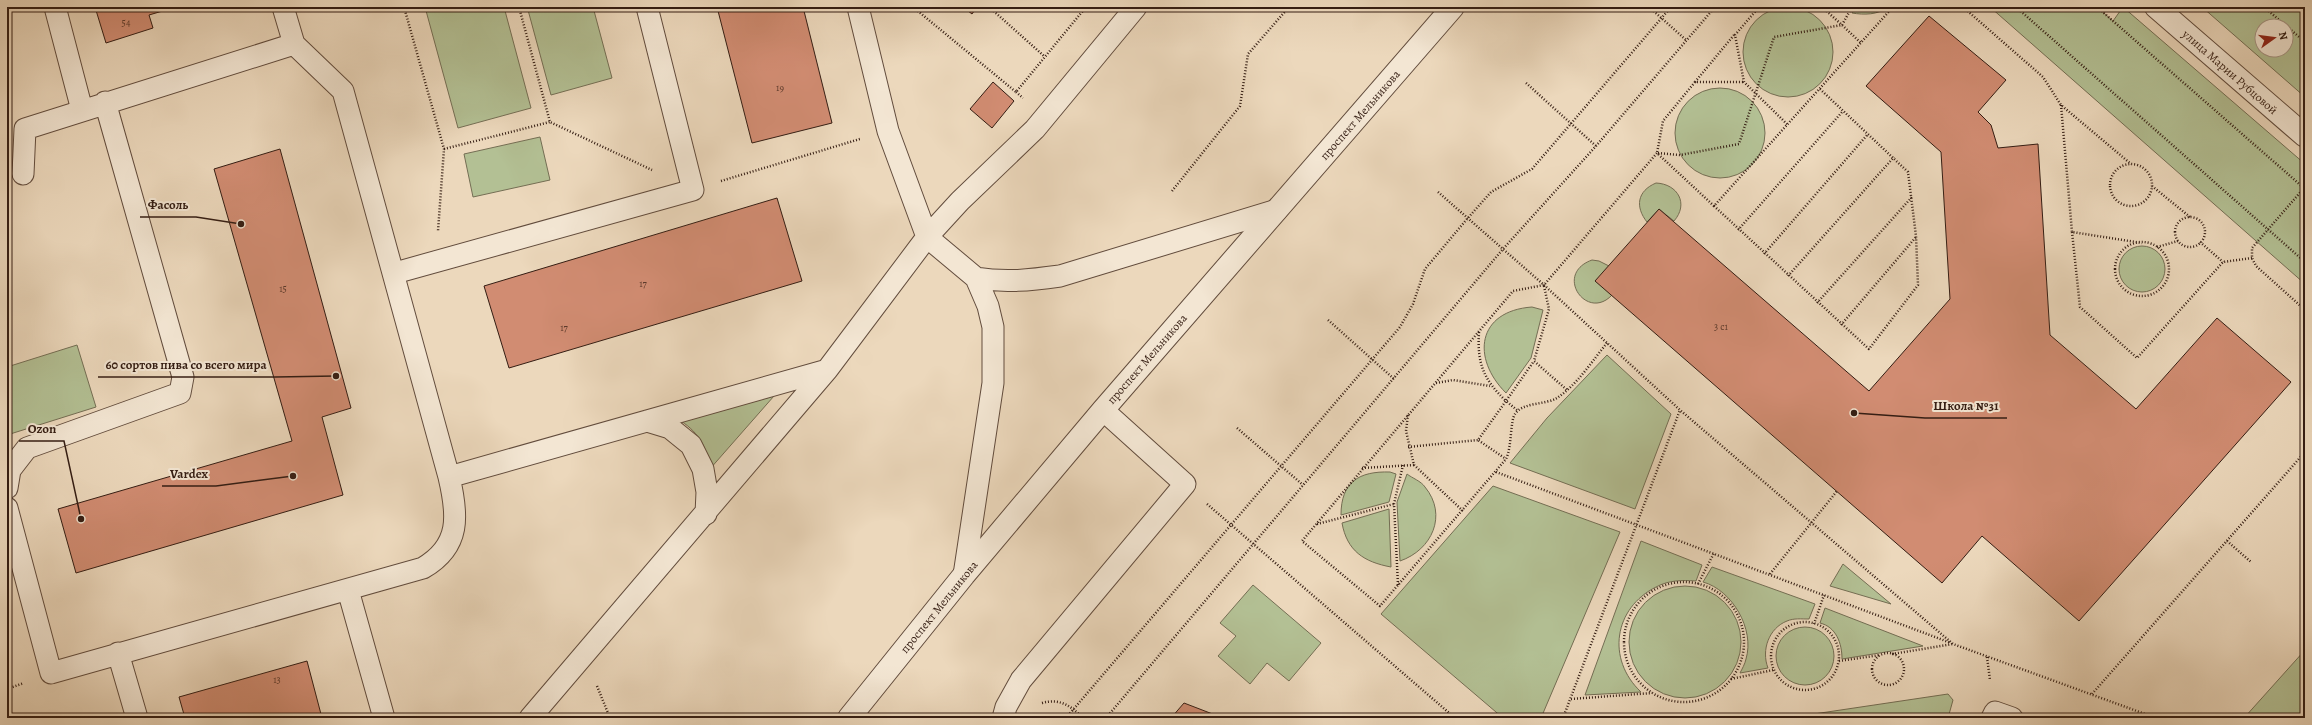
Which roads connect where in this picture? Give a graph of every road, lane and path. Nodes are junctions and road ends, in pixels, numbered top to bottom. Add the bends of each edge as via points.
1 (55, 7) edge
2 (282, 7) edge
3 (404, 7) edge
4 (519, 7) edge
5 (647, 7) edge
6 (858, 7) edge
7 (913, 7) edge
8 (989, 7) edge
9 (1086, 7) edge
10 (1136, 7) edge
11 (1289, 7) edge
12 (1453, 7) edge
13 (1649, 7) edge
14 (1671, 7) edge
15 (1715, 7) edge
16 (1759, 7) edge
17 (1822, 7) edge
18 (1852, 7) edge
19 (1893, 7) edge
20 (1963, 7) edge
21 (2016, 7) edge
22 (2097, 7) edge
23 (2156, 7) edge
24 (2264, 7) edge
25 (1661, 18) junction
26 (1842, 25) junction
27 (1735, 35) junction
28 (1686, 40) junction
29 (2305, 42) edge
30 (1861, 43) junction
31 (294, 44) junction
32 (1044, 56) junction
33 (1695, 82) junction
34 (1744, 82) junction
35 (1526, 84) dead end
36 (1820, 89) junction
37 (1755, 94) junction
38 (105, 102) junction
39 (2061, 105) junction
40 (82, 110) junction
41 (1842, 111) junction
42 (550, 122) junction
43 (1571, 124) junction
44 (1788, 125) junction
45 (888, 131) junction
46 (1868, 134) junction
47 (2305, 136) edge
48 (1596, 146) junction
49 (444, 149) junction
50 (1657, 153) junction
51 (1894, 157) junction
52 (2131, 164) junction
53 (23, 174) dead end
54 (2152, 186) junction
55 (2304, 189) edge
56 (693, 190) junction
57 (1172, 191) dead end
58 (1438, 192) dead end
59 (1912, 197) junction
60 (1714, 206) junction
61 (1277, 210) junction
62 (2191, 217) junction
63 (1467, 219) junction
64 (1738, 230) junction
65 (2268, 230) junction
66 (2072, 232) junction
67 (1916, 236) junction
68 (927, 237) junction
69 (2178, 241) junction
70 (2200, 242) junction
71 (2142, 243) junction
72 (2157, 247) junction
73 (1503, 249) junction
74 (1764, 254) junction
75 (2252, 258) junction
76 (436, 262) junction
77 (2223, 262) junction
78 (2305, 262) edge
79 (395, 273) junction
80 (1788, 276) junction
81 (976, 278) junction
82 (1544, 285) junction
83 (1817, 303) junction
84 (2305, 310) edge
85 (1328, 320) dead end
86 (1842, 325) junction
87 (1479, 331) junction
88 (1607, 343) junction
89 (1372, 360) junction
90 (1534, 360) junction
91 (827, 370) junction
92 (1394, 379) junction
93 (1436, 383) junction
94 (1490, 386) junction
95 (1567, 390) junction
96 (1506, 401) junction
97 (1103, 410) junction
98 (1517, 410) junction
99 (1680, 410) junction
100 (1408, 414) junction
101 (647, 422) junction
102 (1236, 428) dead end
103 (1478, 440) junction
104 (1408, 447) junction
105 (2305, 452) edge
106 (1506, 459) junction
107 (1280, 465) junction
108 (1403, 465) junction
109 (1414, 465) junction
110 (1362, 468) junction
111 (1496, 472) junction
112 (449, 477) junction
113 (1185, 484) junction
114 (1303, 485) junction
115 (7, 488) edge
116 (1837, 491) dead end
117 (1394, 504) junction
118 (7, 508) edge
119 (1462, 511) junction
120 (706, 514) junction
121 (1812, 523) junction
122 (1230, 524) junction
123 (1316, 524) junction
124 (1638, 524) junction
125 (2227, 541) junction
126 (1254, 544) junction
127 (1714, 553) junction
128 (2251, 562) dead end
129 (1770, 574) junction
130 (964, 575) junction
131 (1698, 584) junction
132 (1398, 585) junction
133 (348, 590) junction
134 (1824, 595) junction
135 (1814, 624) junction
136 (1953, 644) junction
137 (118, 653) junction
138 (1882, 654) junction
139 (1892, 654) junction
140 (1987, 656) junction
141 (1839, 661) junction
142 (1773, 670) junction
143 (1731, 679) junction
144 (1990, 680) dead end
145 (1653, 693) junction
146 (2092, 694) junction
147 (1571, 699) junction
148 (1040, 704) dead end
149 (1074, 709) junction
150 (137, 718) edge
151 (384, 718) edge
152 (530, 718) edge
153 (849, 718) edge
154 (1003, 718) edge
155 (1066, 718) edge
156 (1084, 718) edge
157 (1106, 718) edge
158 (1454, 718) edge
159 (1563, 718) edge
160 (1992, 718) edge
161 (2012, 718) edge
162 (2156, 718) edge

1 - 40 lane
2 - 31 lane
3 - 49 path
4 - 42 path
5 - 56 lane
6 - 45 lane
7 - 32 path via 1016,92
8 - 32 path
9 - 32 path
10 - 68 lane via 1035,129 960,201
11 - 57 path via 1248,54 1240,106
12 - 61 street, проспект Мельникова
13 - 25 path
14 - 25 path
15 - 28 path
16 - 27 path
17 - 26 path
18 - 26 path
19 - 30 path
20 - 39 path via 2042,77
21 - 65 path
22 - 55 path
23 - 47 street, улица Марии Рубцовой
24 - 29 path
25 - 28 path
25 - 43 path
26 - 30 path
26 - 37 path via 1774,37
27 - 33 path
27 - 34 path
28 - 48 path
30 - 36 path
31 - 38 lane
31 - 79 lane via 343,91
33 - 34 path
33 - 50 path via 1663,121
34 - 37 path
35 - 43 path
36 - 41 path
36 - 44 path
37 - 44 path
37 - 50 path via 1739,144 1680,155
38 - 40 lane
38 - 115 lane via 182,377 180,393 27,448 10,470
39 - 52 path
39 - 66 path
40 - 53 lane via 25,129
41 - 46 path
41 - 64 path
42 - 49 path
42 - 56 path
43 - 48 path
43 - 63 path via 1532,168 1491,192
44 - 60 path
45 - 56 path
45 - 68 lane
46 - 51 path
46 - 74 path
48 - 73 path
49 - 76 path
50 - 60 path
50 - 82 path
51 - 59 path via 1908,172
51 - 80 path
52 - 54 path via 2146,170
52 - 54 path via 2121,166 2112,175 2110,188 2116,201 2129,207 2136,206 2148,197
54 - 62 path
55 - 65 path
56 - 76 lane
58 - 63 path
59 - 67 path
59 - 83 path
60 - 64 path
61 - 81 lane via 1060,276 1023,282 998,282
61 - 97 street, проспект Мельникова
62 - 69 path via 2178,223 2175,232
62 - 70 path via 2200,221 2204,229
63 - 73 path
63 - 89 path via 1425,269 1413,304 1400,327
64 - 74 path
65 - 75 path via 2252,248
65 - 78 path
66 - 71 path
66 - 77 path via 2080,307 2137,358
67 - 86 path
67 - 86 path via 1918,285 1869,349
68 - 81 lane
68 - 91 lane
69 - 70 path via 2186,246
69 - 72 path
70 - 77 path
71 - 72 path
71 - 72 path via 2128,246 2117,263 2117,277 2120,283 2136,295 2150,295 2162,288 2166,282 2168,262
73 - 82 path
73 - 92 path
74 - 80 path
75 - 77 path
75 - 84 path via 2256,266
76 - 79 lane
79 - 112 lane
80 - 83 path
81 - 130 lane via 988,306 993,327 993,383
82 - 87 path via 1512,291
82 - 88 path
82 - 90 path via 1548,309
83 - 86 path
85 - 89 path
87 - 93 path
87 - 94 path via 1478,352
88 - 95 path
88 - 99 path
89 - 92 path
89 - 107 path
90 - 95 path
90 - 96 path
91 - 101 lane
91 - 120 lane
92 - 114 path
93 - 94 path via 1453,380
93 - 100 path
94 - 96 path
95 - 98 path via 1556,399
96 - 98 path
96 - 103 path
97 - 113 lane
97 - 130 street, проспект Мельникова
98 - 106 path via 1513,416 1510,450
99 - 121 path
99 - 124 path
100 - 104 path
100 - 110 path
101 - 112 lane
101 - 120 lane via 670,428 691,445 703,469 707,492
102 - 107 path
103 - 104 path
103 - 106 path
104 - 109 path
105 - 125 path
106 - 111 path
107 - 114 path
107 - 122 path
108 - 109 path
108 - 110 path
108 - 117 path
109 - 119 path
110 - 123 path
111 - 119 path
111 - 124 path
112 - 133 lane via 456,521 445,550 423,568
113 - 122 path
113 - 154 lane via 1021,680
114 - 126 path
116 - 121 path
117 - 123 path
117 - 132 path
118 - 137 lane via 51,673
119 - 132 path
120 - 152 lane
121 - 129 path
121 - 136 path
122 - 126 path
122 - 149 path
123 - 132 path via 1302,541 1380,606
124 - 127 path
124 - 147 path
125 - 128 path
125 - 146 path
126 - 157 path
126 - 158 path
127 - 129 path
127 - 131 path
129 - 134 path
130 - 153 street, проспект Мельникова
131 - 143 path via 1723,596 1735,609 1742,625 1742,659
131 - 145 path via 1676,583 1659,588 1645,597 1634,610 1627,625 1624,642 1627,659 1634,675
133 - 137 lane
133 - 151 lane
134 - 135 path
134 - 136 path
135 - 141 path via 1827,631 1834,640
135 - 142 path via 1795,623 1784,628 1772,647 1770,659
136 - 139 path
136 - 140 path
137 - 150 lane
138 - 139 path
138 - 139 path via 1872,666 1873,676 1880,684 1891,686 1900,680 1904,670 1901,660
138 - 141 path
140 - 144 path
140 - 146 path
141 - 142 path via 1829,680 1820,687 1810,690 1788,687
142 - 143 path
143 - 145 path via 1724,688 1709,697 1693,702 1676,702
145 - 147 path
146 - 162 path
147 - 159 path
148 - 149 path via 1059,701
149 - 155 path
149 - 156 path
160 - 161 lane via 1995,712

